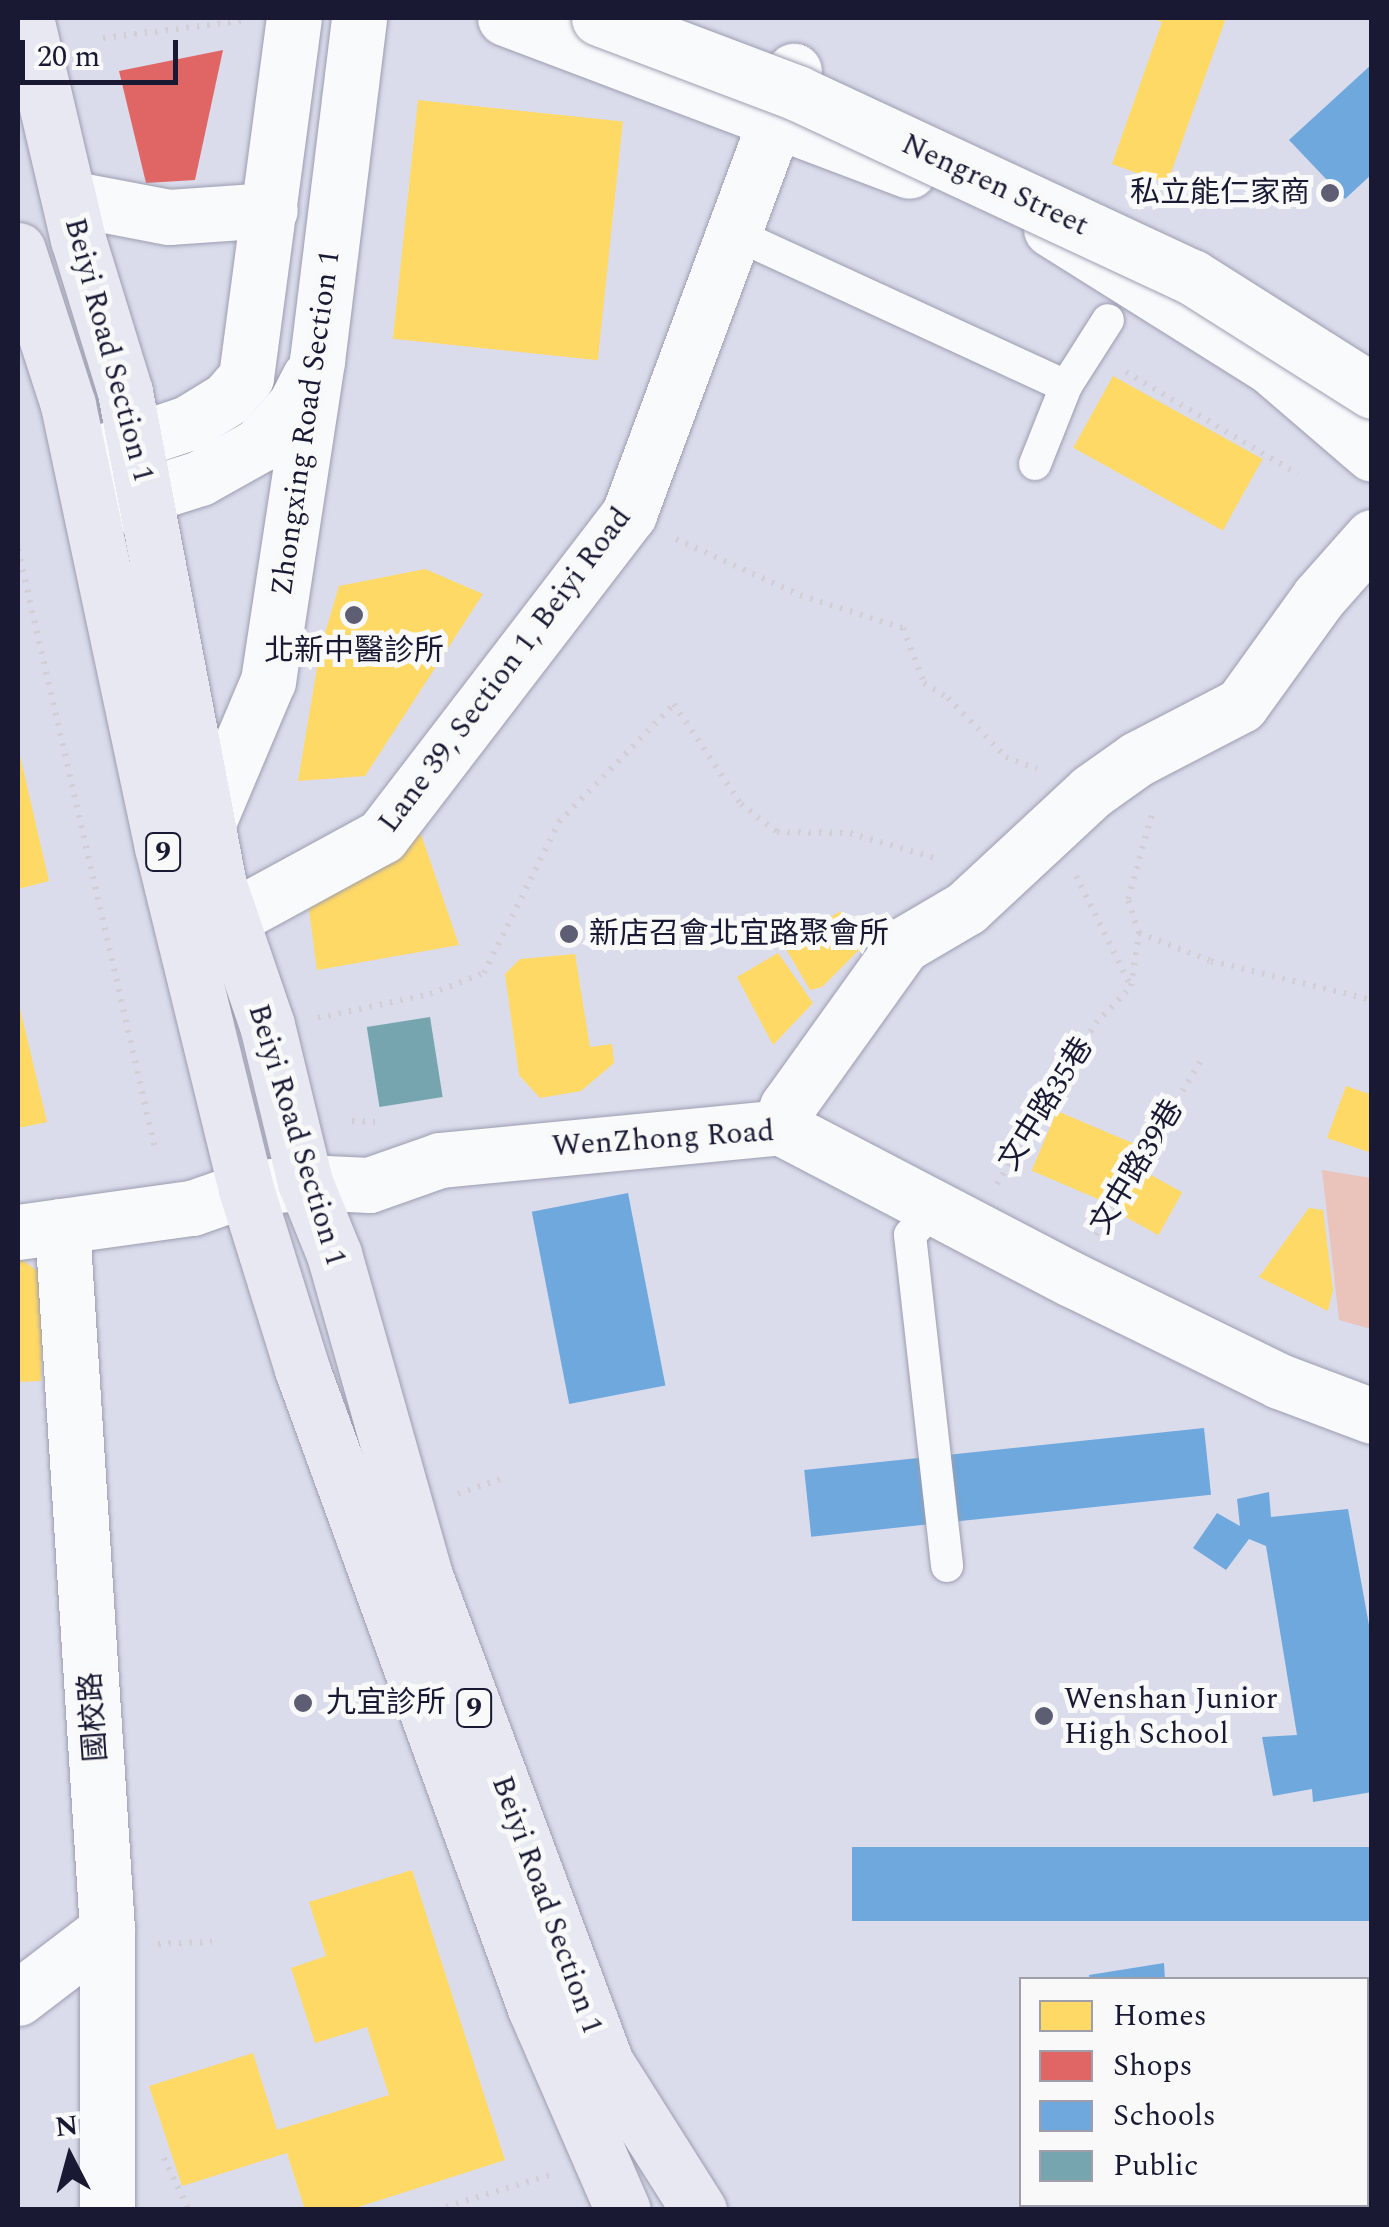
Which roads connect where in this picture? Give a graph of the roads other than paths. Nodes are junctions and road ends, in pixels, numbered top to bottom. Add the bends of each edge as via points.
1 (26, 18) edge
2 (294, 18) edge
3 (360, 18) edge
4 (505, 18) edge
5 (598, 18) edge
6 (649, 18) edge
7 (786, 95) junction
8 (68, 198) junction
9 (270, 210) junction
10 (735, 234) junction
11 (18, 250) edge
12 (1108, 320) dead end
13 (317, 361) junction
14 (1066, 386) junction
15 (1372, 391) edge
16 (1372, 454) edge
17 (77, 459) junction
18 (1035, 464) dead end
19 (141, 471) junction
20 (91, 512) junction
21 (1372, 537) edge
22 (210, 818) junction
23 (228, 920) junction
24 (780, 1127) junction
25 (306, 1182) junction
26 (246, 1189) junction
27 (953, 1219) junction
28 (40, 1229) edge
29 (1372, 1416) edge
30 (946, 1566) dead end
31 (108, 1930) junction
32 (18, 1998) edge
33 (107, 2210) edge
34 (623, 2210) edge
35 (699, 2210) edge

1 - 8 main road, Beiyi Road Section 1 / 9
2 - 9 street
3 - 13 street, Zhongxing Road Section 1
4 - 7 street
5 - 15 street, Nengren Street, bridge via 796,92 1192,277
6 - 7 street
7 - 10 street, Lane 39, Section 1, Beiyi Road
7 - 16 street via 897,166 1092,258 1271,367
8 - 9 street via 170,217
8 - 19 main road, Beiyi Road Section 1 / 9
9 - 19 street via 246,377
10 - 14 lane
10 - 23 street, Lane 39, Section 1, Beiyi Road via 628,514 382,836
11 - 17 main road, Beiyi Road Section 1 / 9 via 68,405
12 - 14 lane
13 - 19 street via 296,406 258,446 200,478
13 - 22 street, Zhongxing Road Section 1 via 268,681
14 - 18 lane
17 - 19 street
17 - 20 main road, Beiyi Road Section 1 / 9
19 - 20 street
19 - 22 main road, Beiyi Road Section 1 / 9
20 - 26 main road, Beiyi Road Section 1 / 9 via 162,846
21 - 24 street via 1318,597 1241,705 1137,759 1092,791 1004,876 903,945 786,1107
22 - 23 main road, Beiyi Road Section 1 / 9
23 - 25 main road, Beiyi Road Section 1 / 9 via 267,1025
24 - 25 street, WenZhong Road via 440,1160 369,1185
24 - 27 street, WenZhong Road
25 - 26 street, WenZhong Road
25 - 35 main road, Beiyi Road Section 1 / 9 via 334,1254 424,1573 606,2063
26 - 28 street, WenZhong Road via 192,1208
26 - 34 main road, Beiyi Road Section 1 / 9 via 302,1369 521,1972
27 - 29 street, WenZhong Road via 1280,1381
27 - 30 lane via 910,1236
28 - 31 street, 國校路
31 - 32 street
31 - 33 street, 國校路

